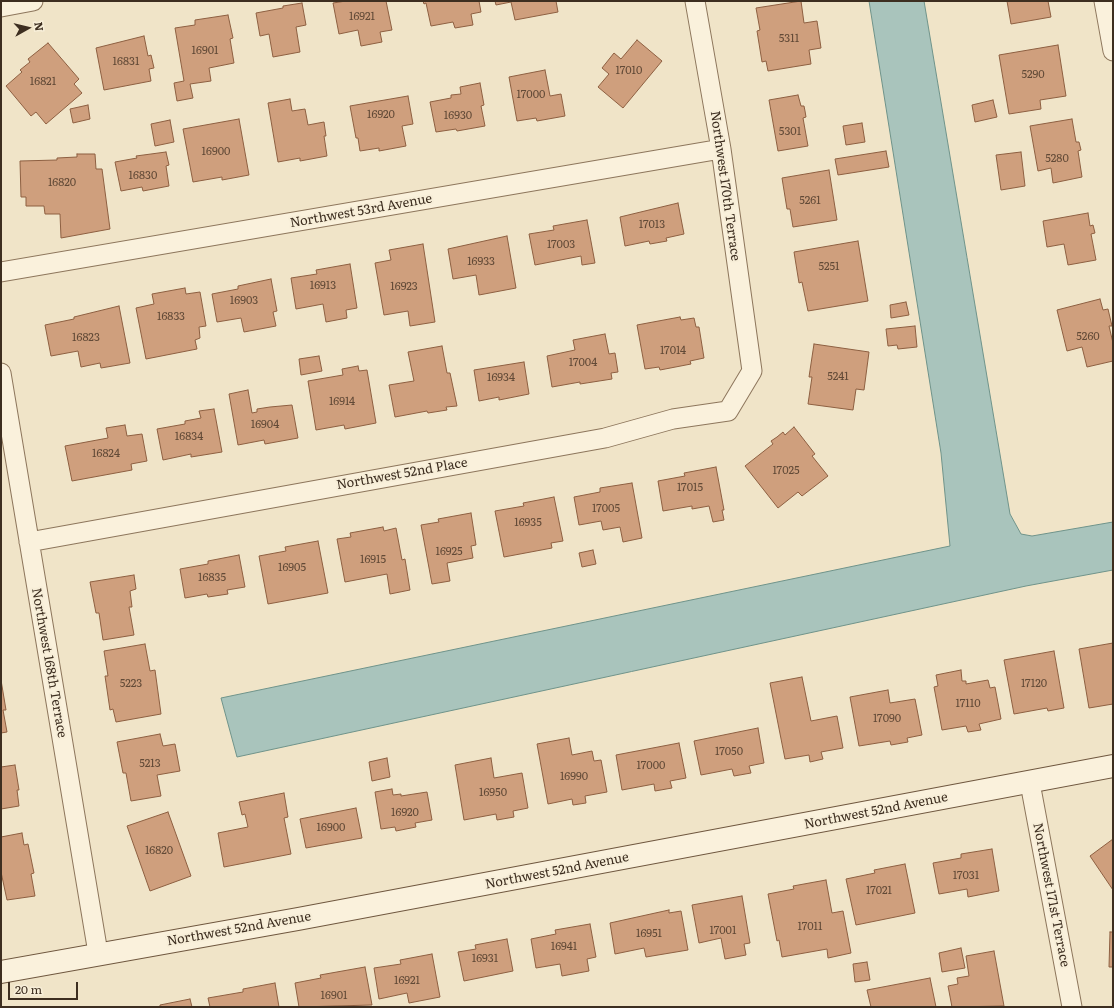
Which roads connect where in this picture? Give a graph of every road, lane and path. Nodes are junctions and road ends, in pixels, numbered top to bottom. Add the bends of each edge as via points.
1 (33, 1) edge
2 (695, 1) edge
3 (1104, 1) edge
4 (1, 7) edge
5 (1113, 51) edge
6 (721, 149) junction
7 (1, 272) edge
8 (752, 371) joint
9 (1, 373) edge
10 (29, 542) junction
11 (1113, 766) edge
12 (1030, 782) junction
13 (98, 953) junction
14 (1, 972) edge
15 (1072, 1007) edge

1 - 4 street
2 - 6 street, Northwest 170th Terrace
3 - 5 street
6 - 7 street, Northwest 53rd Avenue
6 - 8 street, Northwest 170th Terrace
8 - 10 street, Northwest 52nd Place via 728,411 673,419 605,438
9 - 10 street, Northwest 168th Terrace
10 - 13 street, Northwest 168th Terrace
11 - 12 street, Northwest 52nd Avenue
12 - 13 street, Northwest 52nd Avenue via 306,918
12 - 15 street, Northwest 171st Terrace
13 - 14 street, Northwest 52nd Avenue

